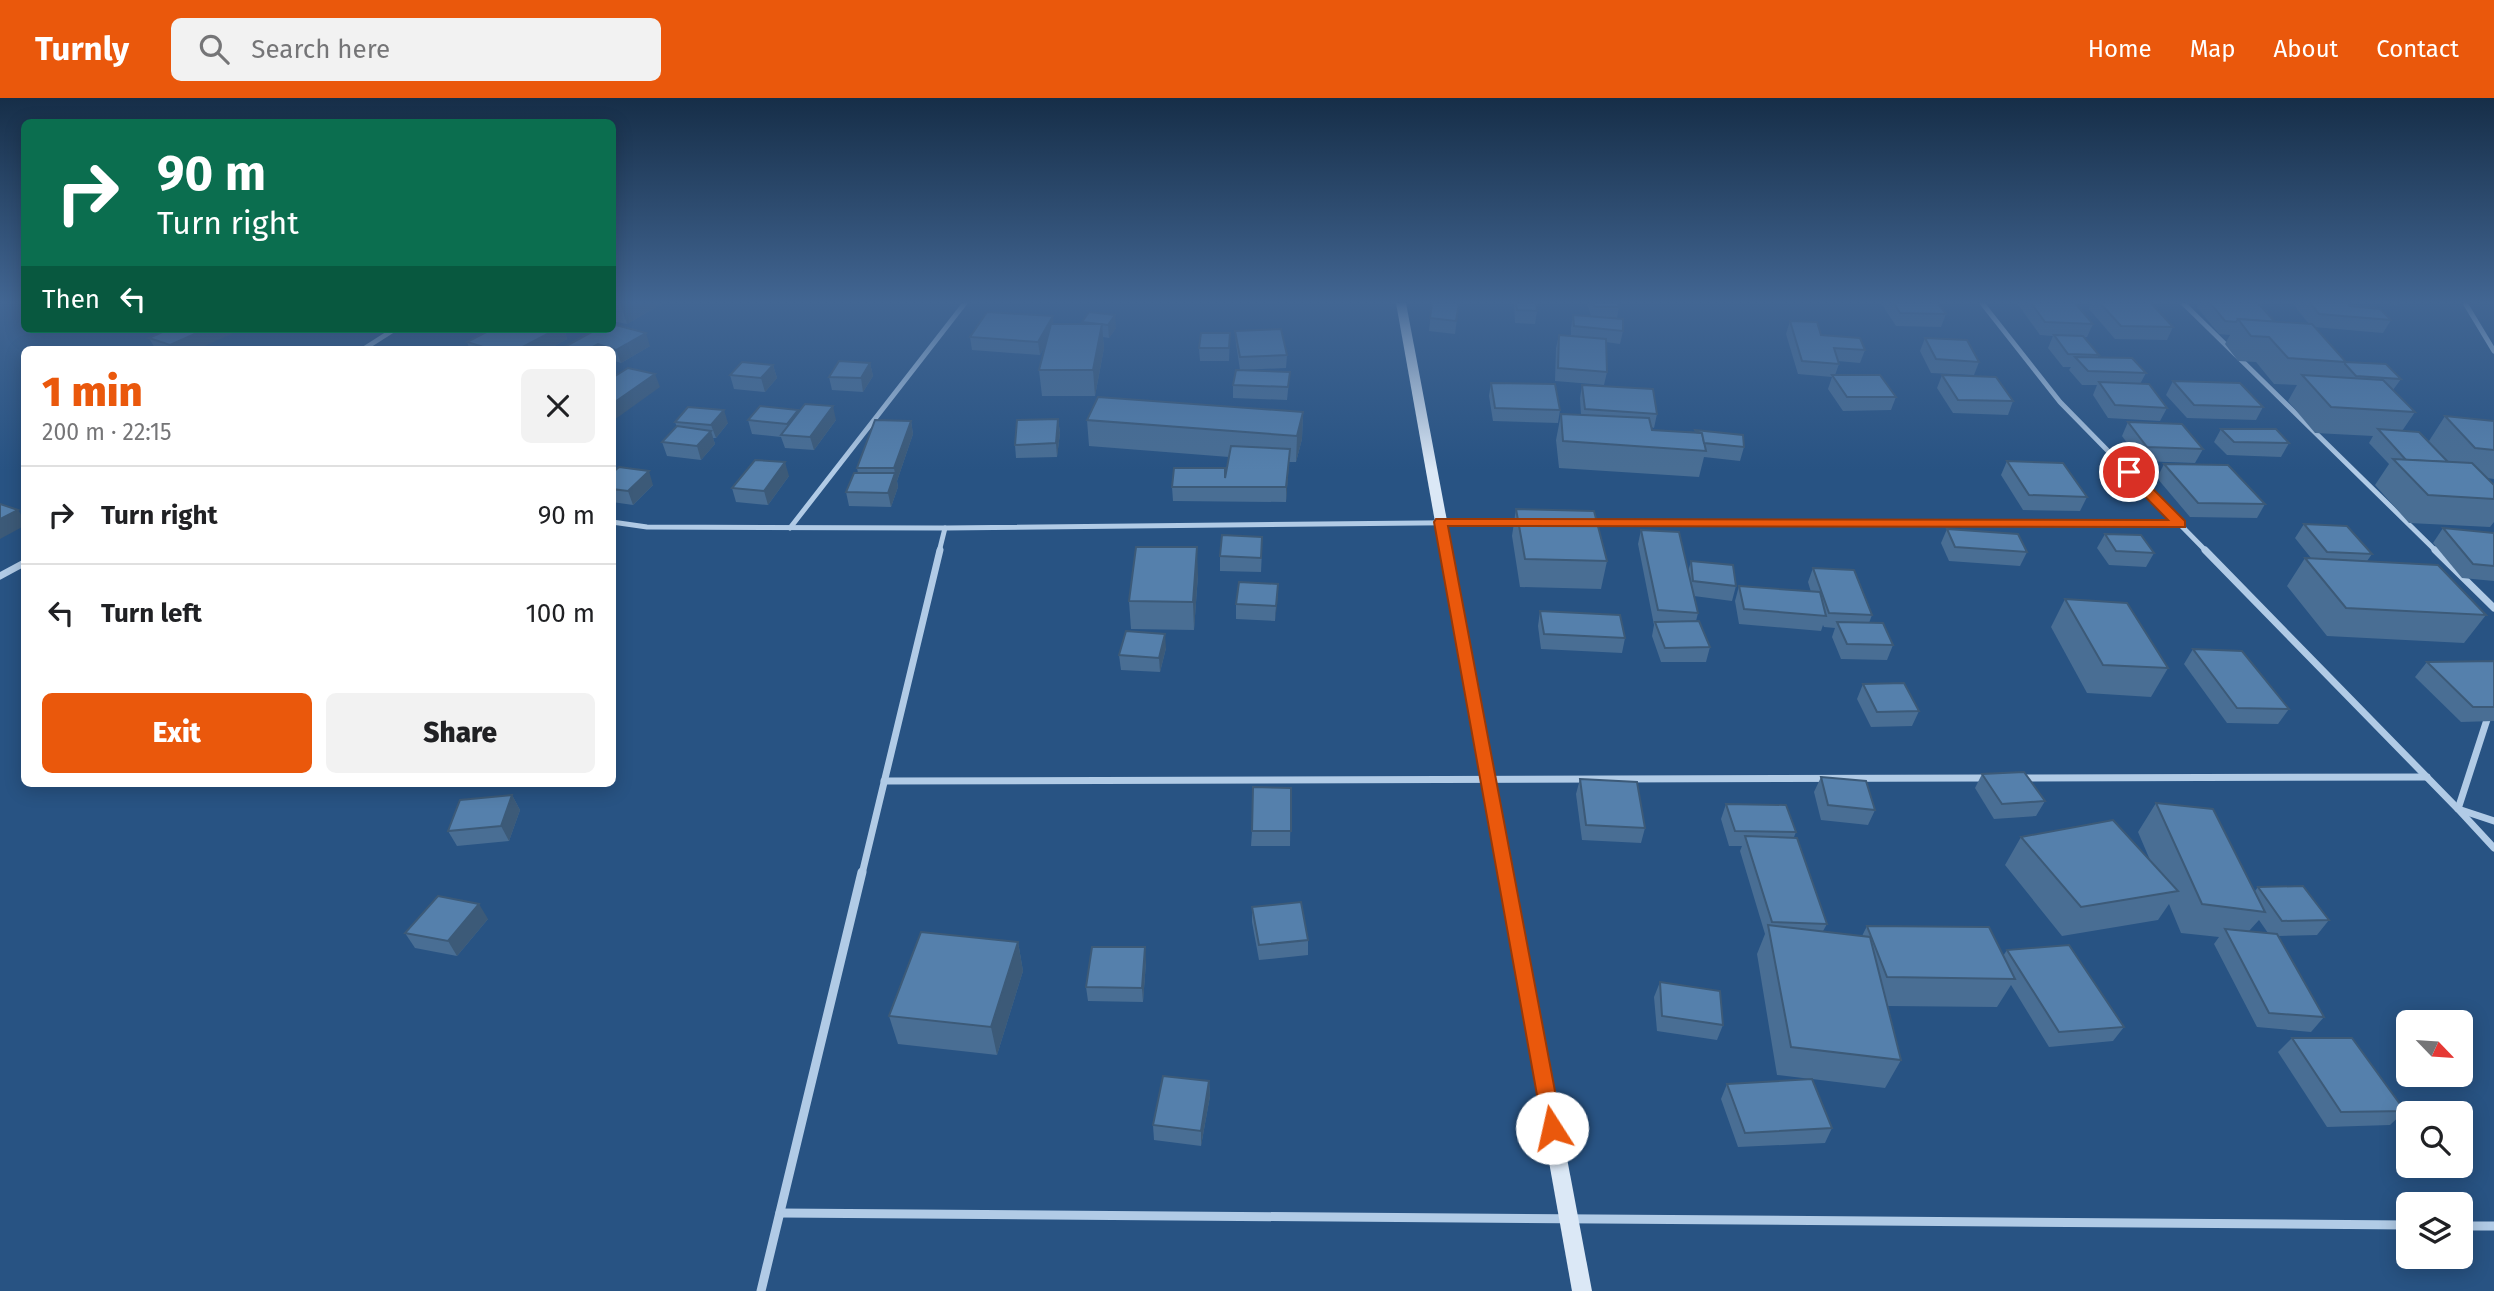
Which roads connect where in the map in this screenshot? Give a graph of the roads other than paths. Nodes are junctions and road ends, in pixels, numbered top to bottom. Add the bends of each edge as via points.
1 (922, 359) edge
2 (1411, 359) edge
3 (2026, 359) edge
4 (2240, 359) edge
5 (1440, 522) junction
6 (1524, 522) edge
7 (1580, 522) edge
8 (616, 523) edge
9 (2180, 524) junction
10 (790, 528) junction
11 (945, 528) junction
12 (21, 565) edge
13 (0, 576) edge
14 (2494, 608) edge
15 (2494, 698) edge
16 (2427, 777) junction
17 (1999, 778) edge
18 (2013, 778) edge
19 (1488, 779) junction
20 (884, 781) junction
21 (2458, 809) junction
22 (2494, 821) edge
23 (2494, 848) edge
24 (779, 1213) junction
25 (1569, 1219) junction
26 (2396, 1225) edge
27 (2473, 1226) edge
28 (2494, 1226) edge
29 (761, 1291) edge
30 (1582, 1291) edge

1 - 10 street
2 - 5 street
3 - 9 street via 2060,402
4 - 14 street
5 - 6 street
5 - 11 street
5 - 19 street
7 - 9 street
8 - 10 street
9 - 16 street
10 - 11 street
11 - 20 street
12 - 13 street
15 - 21 street
16 - 18 street
16 - 21 street
17 - 19 street
19 - 20 street
19 - 25 street
20 - 24 street
21 - 22 street
21 - 23 street
24 - 25 street
24 - 29 street
25 - 26 street
25 - 30 street
27 - 28 street

